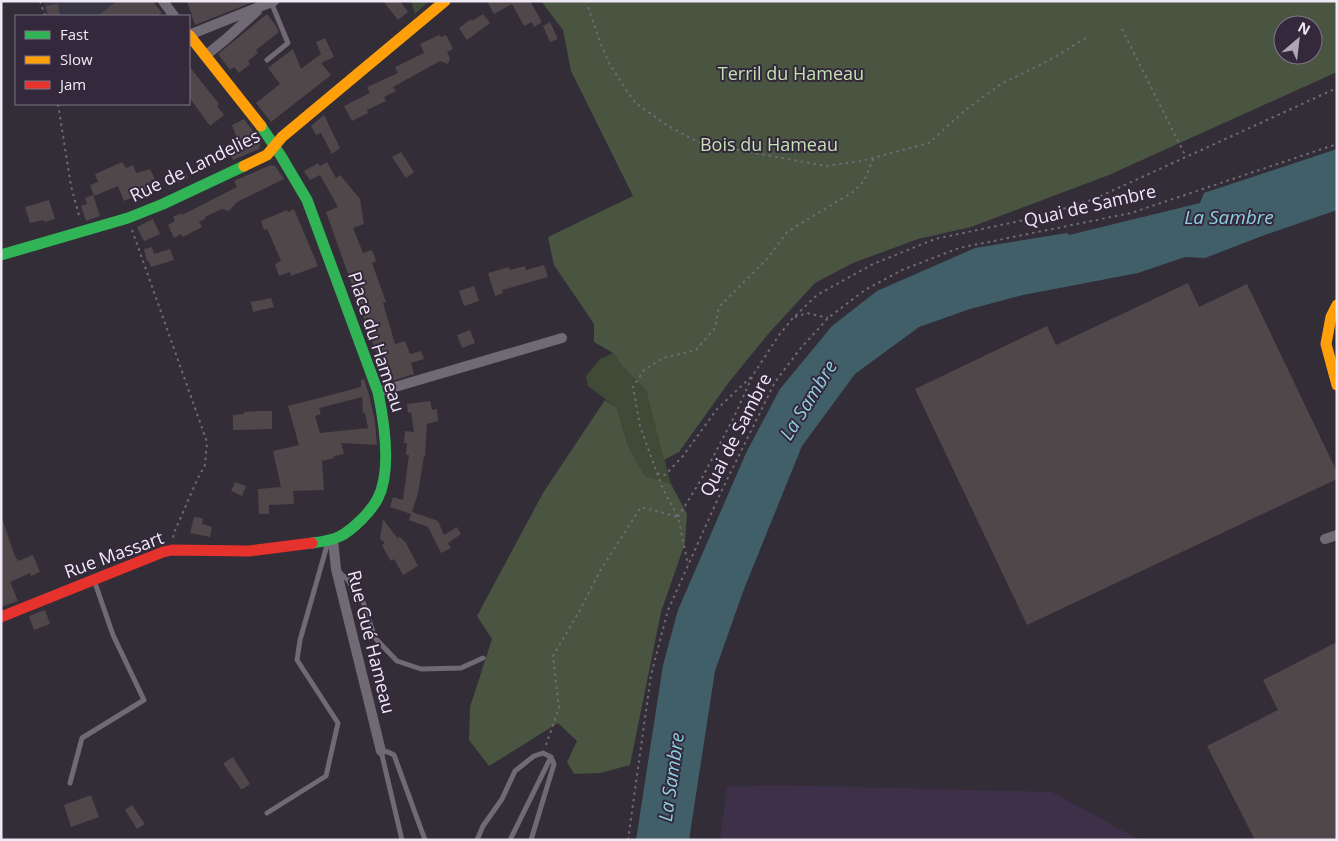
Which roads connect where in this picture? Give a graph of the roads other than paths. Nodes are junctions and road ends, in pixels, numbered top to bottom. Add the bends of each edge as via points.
1 (163, 1) edge
2 (445, 1) edge
3 (269, 3) edge
4 (173, 15) edge
5 (190, 35) edge
6 (190, 36) edge
7 (205, 56) junction
8 (267, 60) dead end
9 (275, 147) junction
10 (1, 255) edge
11 (1337, 305) edge
12 (562, 338) dead end
13 (1337, 385) edge
14 (378, 392) junction
15 (1337, 535) edge
16 (1325, 539) dead end
17 (330, 541) junction
18 (336, 569) junction
19 (94, 580) junction
20 (1, 617) edge
21 (483, 658) dead end
22 (381, 751) junction
23 (551, 757) junction
24 (70, 783) dead end
25 (267, 814) dead end
26 (402, 840) edge
27 (425, 840) edge
28 (477, 840) edge
29 (510, 840) edge
30 (531, 840) edge

1 - 4 street
2 - 9 street, Rue de Landelies via 282,137
3 - 5 street
3 - 7 street
3 - 8 lane via 288,43
6 - 7 street, Place du Hameau
7 - 9 street, Place du Hameau
9 - 10 street, Rue de Landelies via 267,154 128,218
9 - 14 street, Place du Hameau via 307,200
11 - 13 street via 1331,317 1326,344
12 - 14 street
14 - 17 street, Place du Hameau via 386,443 383,486 378,499 358,525
15 - 16 street
17 - 18 street, Rue Gué Hameau
17 - 19 street, Rue Massart via 249,551 172,550
17 - 25 lane via 297,660 338,723 326,776
18 - 21 lane via 363,602 375,638 397,661 421,669 461,668
18 - 22 street, Rue Gué Hameau
19 - 20 street, Rue Massart
19 - 24 lane via 113,635 144,700 82,738
22 - 26 lane
22 - 27 lane via 394,755
23 - 28 lane via 543,753 534,756 515,771
23 - 29 lane
23 - 30 lane via 553,773

